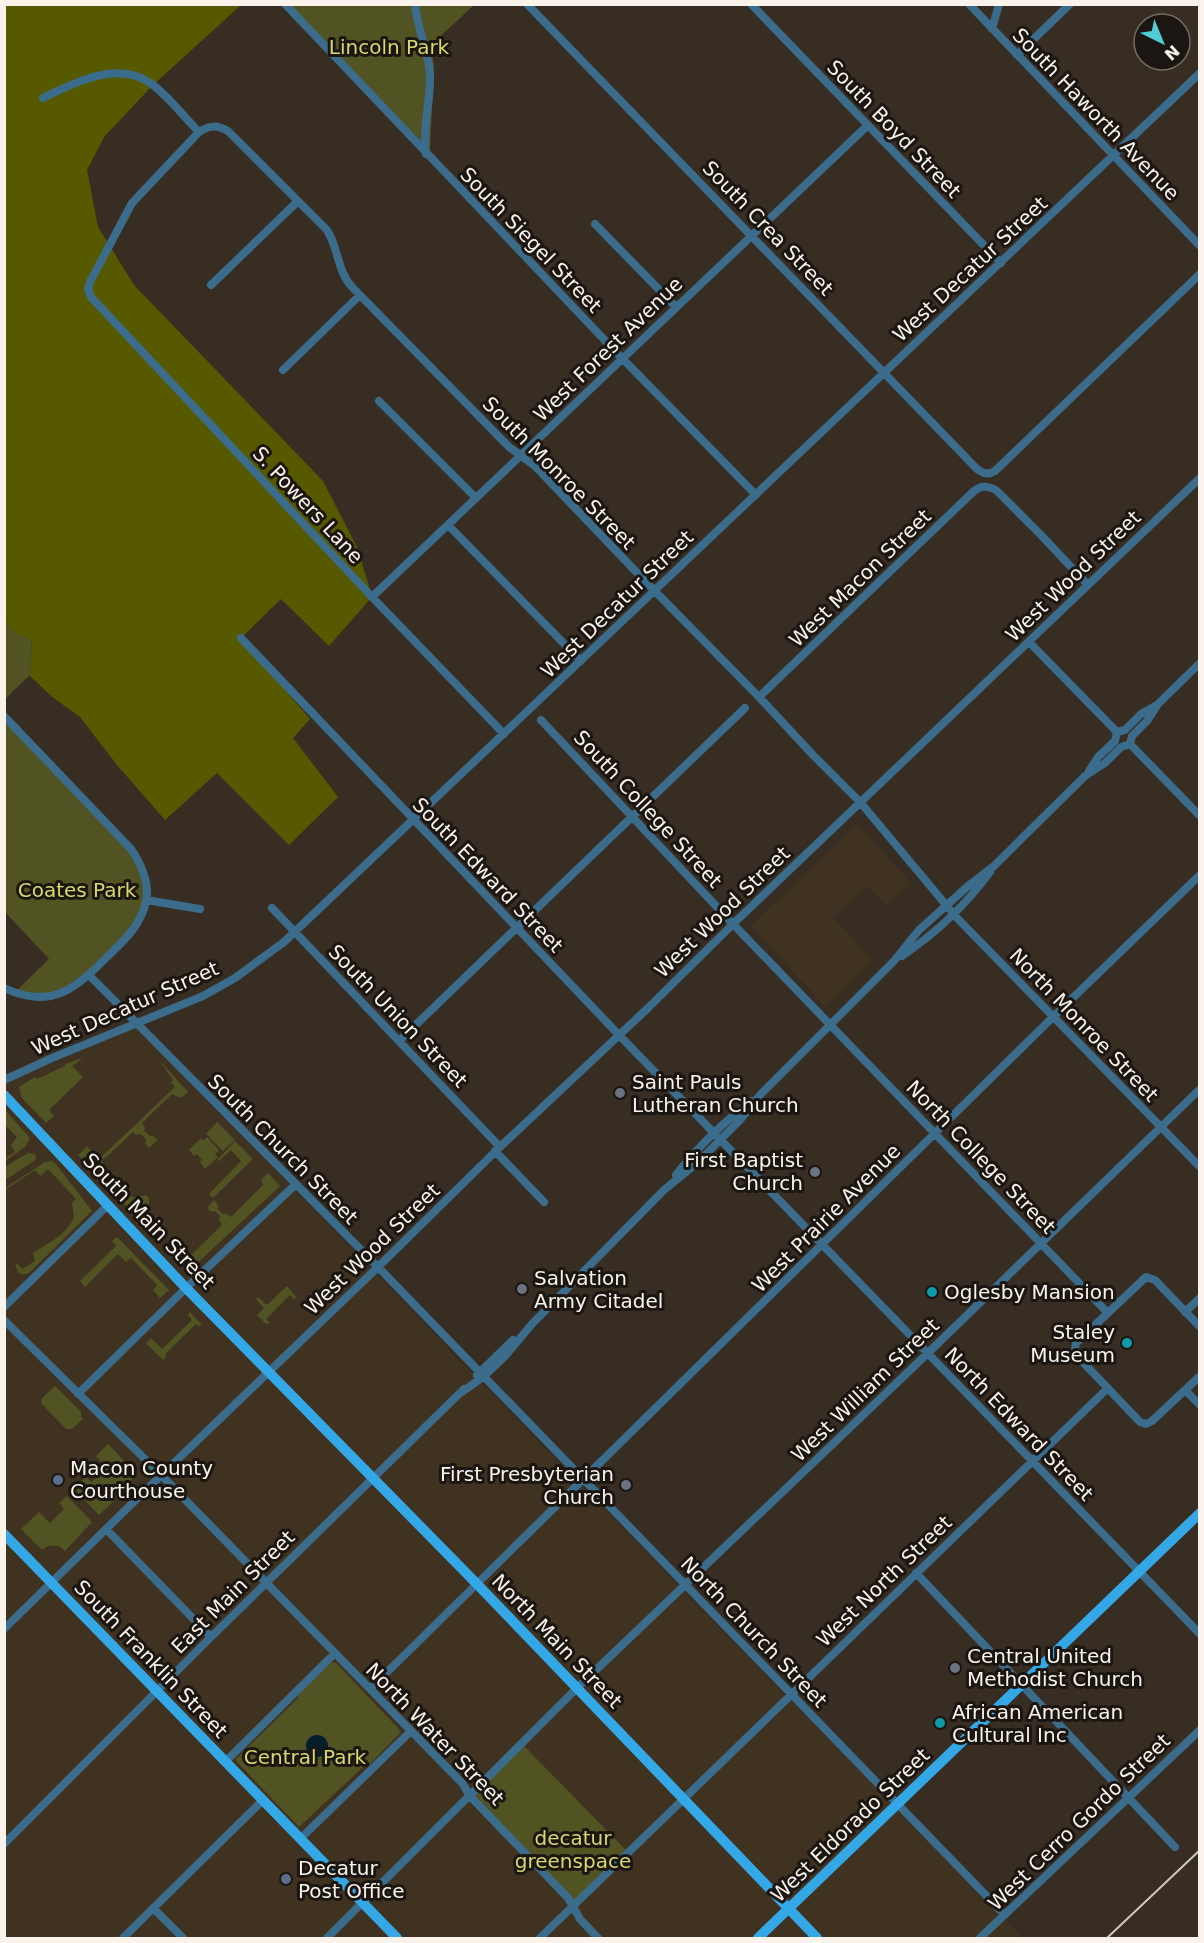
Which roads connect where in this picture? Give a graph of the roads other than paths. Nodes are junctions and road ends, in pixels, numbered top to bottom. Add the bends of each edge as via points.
1 (285, 4) edge
2 (415, 4) edge
3 (527, 4) edge
4 (751, 4) edge
5 (969, 4) edge
6 (999, 4) edge
7 (1070, 4) edge
8 (992, 29) junction
9 (1017, 55) junction
10 (1200, 73) edge
11 (43, 98) dead end
12 (867, 126) junction
13 (199, 132) junction
14 (427, 154) junction
15 (1113, 156) junction
16 (298, 201) junction
17 (595, 224) dead end
18 (752, 235) junction
19 (1200, 246) edge
20 (1000, 263) junction
21 (1200, 274) edge
22 (211, 285) dead end
23 (360, 295) junction
24 (676, 307) junction
25 (623, 359) junction
26 (283, 370) dead end
27 (885, 373) junction
28 (379, 400) dead end
29 (521, 455) junction
30 (1200, 478) edge
31 (756, 495) junction
32 (476, 498) junction
33 (448, 525) junction
34 (1088, 585) junction
35 (655, 590) junction
36 (372, 597) junction
37 (241, 638) dead end
38 (1029, 642) junction
39 (581, 661) junction
40 (1200, 663) edge
41 (759, 697) junction
42 (745, 708) dead end
43 (4, 716) edge
44 (541, 720) dead end
45 (504, 734) junction
46 (1123, 738) junction
47 (860, 802) junction
48 (632, 816) junction
49 (1200, 816) edge
50 (413, 821) junction
51 (994, 866) junction
52 (1200, 875) edge
53 (147, 900) junction
54 (946, 905) junction
55 (273, 908) dead end
56 (200, 909) dead end
57 (954, 914) junction
58 (733, 924) junction
59 (515, 927) junction
60 (296, 933) junction
61 (894, 961) junction
62 (89, 975) junction
63 (4, 988) edge
64 (1053, 1017) junction
65 (136, 1024) junction
66 (830, 1025) junction
67 (618, 1034) junction
68 (399, 1041) junction
69 (4, 1080) edge
70 (1200, 1089) edge
71 (4, 1095) edge
72 (1161, 1127) junction
73 (934, 1134) junction
74 (717, 1137) junction
75 (498, 1149) junction
76 (1200, 1167) edge
77 (295, 1185) junction
78 (544, 1202) dead end
79 (108, 1205) junction
80 (1042, 1243) junction
81 (822, 1246) junction
82 (378, 1268) junction
83 (186, 1288) junction
84 (1200, 1298) edge
85 (4, 1307) edge
86 (1107, 1312) junction
87 (1185, 1312) junction
88 (4, 1320) edge
89 (1200, 1327) edge
90 (928, 1353) junction
91 (269, 1371) junction
92 (481, 1375) junction
93 (1200, 1376) edge
94 (1108, 1388) junction
95 (1185, 1390) junction
96 (78, 1394) junction
97 (1200, 1405) edge
98 (1032, 1461) junction
99 (161, 1475) junction
100 (374, 1477) junction
101 (584, 1480) junction
102 (1200, 1513) edge
103 (106, 1528) junction
104 (4, 1534) edge
105 (916, 1573) junction
106 (1139, 1573) junction
107 (51, 1582) junction
108 (266, 1583) junction
109 (477, 1584) junction
110 (685, 1585) junction
111 (4, 1629) edge
112 (1200, 1634) edge
113 (211, 1637) junction
114 (335, 1653) junction
115 (1022, 1686) junction
116 (577, 1688) junction
117 (370, 1689) junction
118 (158, 1692) junction
119 (790, 1695) junction
120 (1200, 1730) edge
121 (411, 1731) junction
122 (225, 1762) junction
123 (469, 1795) junction
124 (683, 1798) junction
125 (1128, 1799) junction
126 (262, 1801) junction
127 (897, 1805) junction
128 (300, 1839) junction
129 (4, 1844) edge
130 (1175, 1847) dead end
131 (363, 1903) junction
132 (573, 1907) junction
133 (153, 1908) junction
134 (788, 1910) junction
135 (1005, 1915) junction
136 (123, 1938) edge
137 (183, 1938) edge
138 (327, 1938) edge
139 (397, 1938) edge
140 (540, 1938) edge
141 (598, 1938) edge
142 (758, 1938) edge
143 (817, 1938) edge
144 (980, 1938) edge

1 - 14 street, South Siegel Street
2 - 14 street via 429,71 424,140
3 - 18 street, South Crea Street
4 - 12 street, South Boyd Street
5 - 8 street, South Haworth Avenue
6 - 8 street
7 - 9 street
8 - 9 street, South Haworth Avenue
9 - 15 street, South Haworth Avenue
10 - 15 street, West Decatur Street
11 - 13 street via 99,75 129,75 153,85
12 - 18 street, West Forest Avenue
12 - 20 street, South Boyd Street
13 - 16 street, South Monroe Street via 212,126 228,131
13 - 36 street, S. Powers Lane via 132,203 88,289 91,297
14 - 25 street, South Siegel Street
15 - 19 street, South Haworth Avenue
15 - 20 street, West Decatur Street
16 - 22 street
16 - 23 street, South Monroe Street via 327,230 344,279
17 - 24 street
18 - 24 street, West Forest Avenue
18 - 27 street, South Crea Street
20 - 27 street, West Decatur Street
21 - 27 street, South Crea Street via 995,471 986,474
23 - 26 street
23 - 29 street, South Monroe Street
24 - 25 street, West Forest Avenue
25 - 29 street, West Forest Avenue
25 - 31 street, South Siegel Street
27 - 31 street, West Decatur Street
28 - 32 street
29 - 32 street, West Forest Avenue
29 - 35 street, South Monroe Street
30 - 34 street, West Wood Street
31 - 35 street, West Decatur Street
32 - 33 street, West Forest Avenue
33 - 36 street, West Forest Avenue
33 - 39 street
34 - 38 street, West Wood Street
34 - 41 street, West Macon Street via 996,490 986,486 974,491
35 - 39 street, West Decatur Street
35 - 41 street, South Monroe Street
36 - 45 street, S. Powers Lane
37 - 50 street, South Edward Street
38 - 46 street
38 - 47 street, West Wood Street
39 - 45 street, West Decatur Street
40 - 46 street via 1158,704 1147,721
41 - 47 street, South Monroe Street
42 - 48 street
43 - 53 street via 131,849 144,875
44 - 48 street, South College Street
45 - 50 street, West Decatur Street
46 - 49 street
46 - 51 street via 1105,763 1085,776
47 - 54 street, South Monroe Street
47 - 58 street, West Wood Street
48 - 58 street, South College Street
48 - 59 street
50 - 59 street, South Edward Street
50 - 60 street, West Decatur Street
51 - 54 street
51 - 57 street via 974,895
52 - 64 street, West Prairie Avenue
53 - 56 street
53 - 62 street via 135,927
54 - 57 street, North Monroe Street
54 - 61 street
55 - 60 street, South Union Street
57 - 61 street via 927,939
57 - 64 street, North Monroe Street
58 - 66 street, South College Street
58 - 67 street, West Wood Street
59 - 67 street, South Edward Street
59 - 68 street
60 - 65 street, West Decatur Street via 271,954 211,991
60 - 68 street, South Union Street
61 - 66 street, East Main Street
62 - 63 street via 70,990 45,996
62 - 65 street, South Church Street
64 - 72 street, North Monroe Street
64 - 73 street, West Prairie Avenue
65 - 69 street, West Decatur Street
65 - 77 street, South Church Street
66 - 73 street, North College Street
66 - 74 street, East Main Street via 761,1094 734,1114
67 - 74 street, South Edward Street
67 - 75 street, West Wood Street
68 - 75 street, South Union Street
70 - 72 street, West William Street
71 - 79 main road, South Main Street
72 - 76 street, North Monroe Street
72 - 80 street, West William Street
73 - 80 street, North College Street
73 - 81 street, West Prairie Avenue
74 - 81 street, North Edward Street
74 - 92 street, East Main Street via 691,1156 664,1190
75 - 78 street, South Union Street
75 - 82 street, West Wood Street
77 - 82 street, South Church Street
77 - 83 street
79 - 83 main road, South Main Street
79 - 85 street
80 - 86 street, North College Street
80 - 90 street, West William Street
81 - 90 street, North Edward Street
81 - 101 street, West Prairie Avenue
82 - 91 street, West Wood Street
82 - 92 street, South Church Street
83 - 91 main road, South Main Street
83 - 96 street
84 - 87 street
86 - 87 street via 1149,1277
86 - 94 street via 1076,1343 1074,1350
87 - 89 street
88 - 96 street, North Water Street
90 - 98 street, North Edward Street
90 - 110 street, West William Street
91 - 99 street, West Wood Street
91 - 100 main road, North Main Street
92 - 100 street, East Main Street
92 - 101 street, North Church Street
93 - 95 street
94 - 95 street via 1146,1424
94 - 98 street, West North Street
95 - 97 street
96 - 99 street, North Water Street
98 - 105 street, West North Street
98 - 106 street, North Edward Street
99 - 103 street, West Wood Street
99 - 108 street, North Water Street
100 - 108 street, East Main Street
100 - 109 main road, North Main Street
101 - 109 street, West Prairie Avenue
101 - 110 street, North Church Street
102 - 106 main road, West Eldorado Street
103 - 107 street, West Wood Street
103 - 113 street
104 - 107 main road, South Franklin Street
105 - 115 street
105 - 119 street, West North Street
106 - 112 street, North Edward Street
106 - 115 main road, West Eldorado Street
107 - 111 street, West Wood Street
107 - 118 main road, South Franklin Street
108 - 113 street, East Main Street
108 - 114 street, North Water Street
109 - 116 main road, North Main Street
109 - 117 street, West Prairie Avenue
110 - 116 street, West William Street
110 - 119 street, North Church Street
113 - 118 street, East Main Street
114 - 117 street, North Water Street
114 - 122 street
115 - 125 street
115 - 127 main road, West Eldorado Street
116 - 123 street, West William Street
116 - 124 main road, North Main Street
117 - 121 street, North Water Street
118 - 122 main road, South Franklin Street
118 - 129 street, East Main Street
119 - 124 street, West North Street
119 - 127 street, North Church Street
120 - 125 street, West Cerro Gordo Street
121 - 123 street, North Water Street
121 - 128 street
122 - 126 main road, South Franklin Street
123 - 131 street, West William Street
123 - 132 street, North Water Street
124 - 132 street, West North Street
124 - 134 main road, North Main Street
125 - 130 street
125 - 135 street, West Cerro Gordo Street
126 - 128 main road, South Franklin Street
126 - 133 street
127 - 134 main road, West Eldorado Street
127 - 135 street, North Church Street
128 - 131 main road, South Franklin Street
131 - 138 street, West William Street
131 - 139 main road, South Franklin Street
132 - 140 street, West North Street
132 - 141 street, North Water Street
133 - 136 street
133 - 137 street
134 - 142 main road, West Eldorado Street
134 - 143 main road, North Main Street
135 - 144 street, West Cerro Gordo Street

